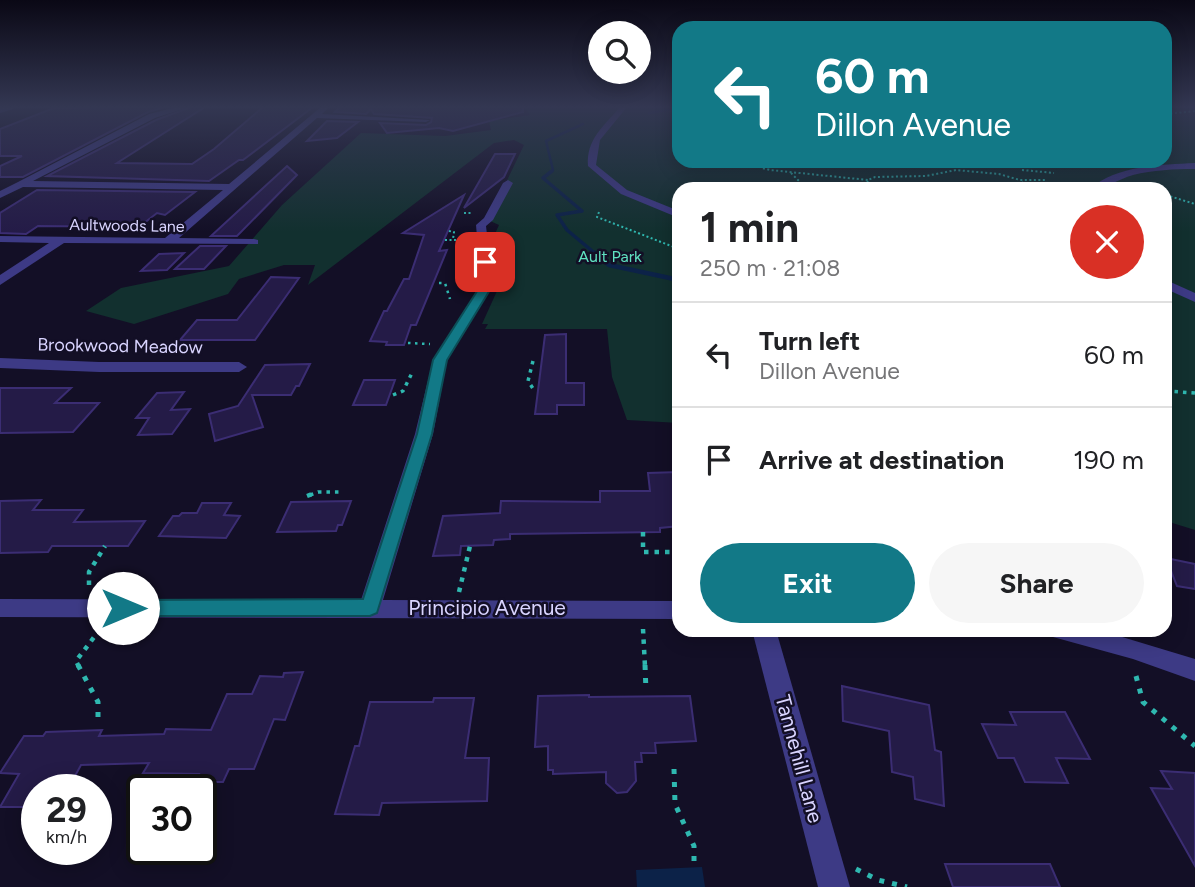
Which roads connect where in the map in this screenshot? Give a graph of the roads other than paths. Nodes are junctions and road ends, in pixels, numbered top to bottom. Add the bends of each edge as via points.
1 (90, 148) edge
2 (278, 148) edge
3 (591, 148) edge
4 (1195, 166) edge
5 (1107, 182) edge
6 (508, 183) dead end
7 (21, 184) junction
8 (233, 187) junction
9 (0, 195) edge
10 (672, 212) edge
11 (0, 239) edge
12 (61, 240) junction
13 (168, 241) junction
14 (254, 242) dead end
15 (0, 281) edge
16 (1172, 287) edge
17 (1195, 298) edge
18 (0, 363) edge
19 (239, 367) dead end
20 (370, 607) junction
21 (0, 608) edge
22 (672, 610) edge
23 (766, 637) edge
24 (1089, 637) edge
25 (1195, 670) edge
26 (834, 887) edge

1 - 7 street
2 - 8 street
3 - 10 street via 592,166 624,192
4 - 5 street via 1140,171
6 - 20 street via 482,233 487,285 440,360 425,434
7 - 8 street
7 - 9 street
8 - 13 street
11 - 12 street, Aultwoods Lane
12 - 13 street, Aultwoods Lane
12 - 15 street
13 - 14 street, Aultwoods Lane
16 - 17 street
18 - 19 street, Brookwood Meadow
20 - 21 street, Principio Avenue
20 - 22 street, Principio Avenue
23 - 26 street, Tannehill Lane
24 - 25 street

